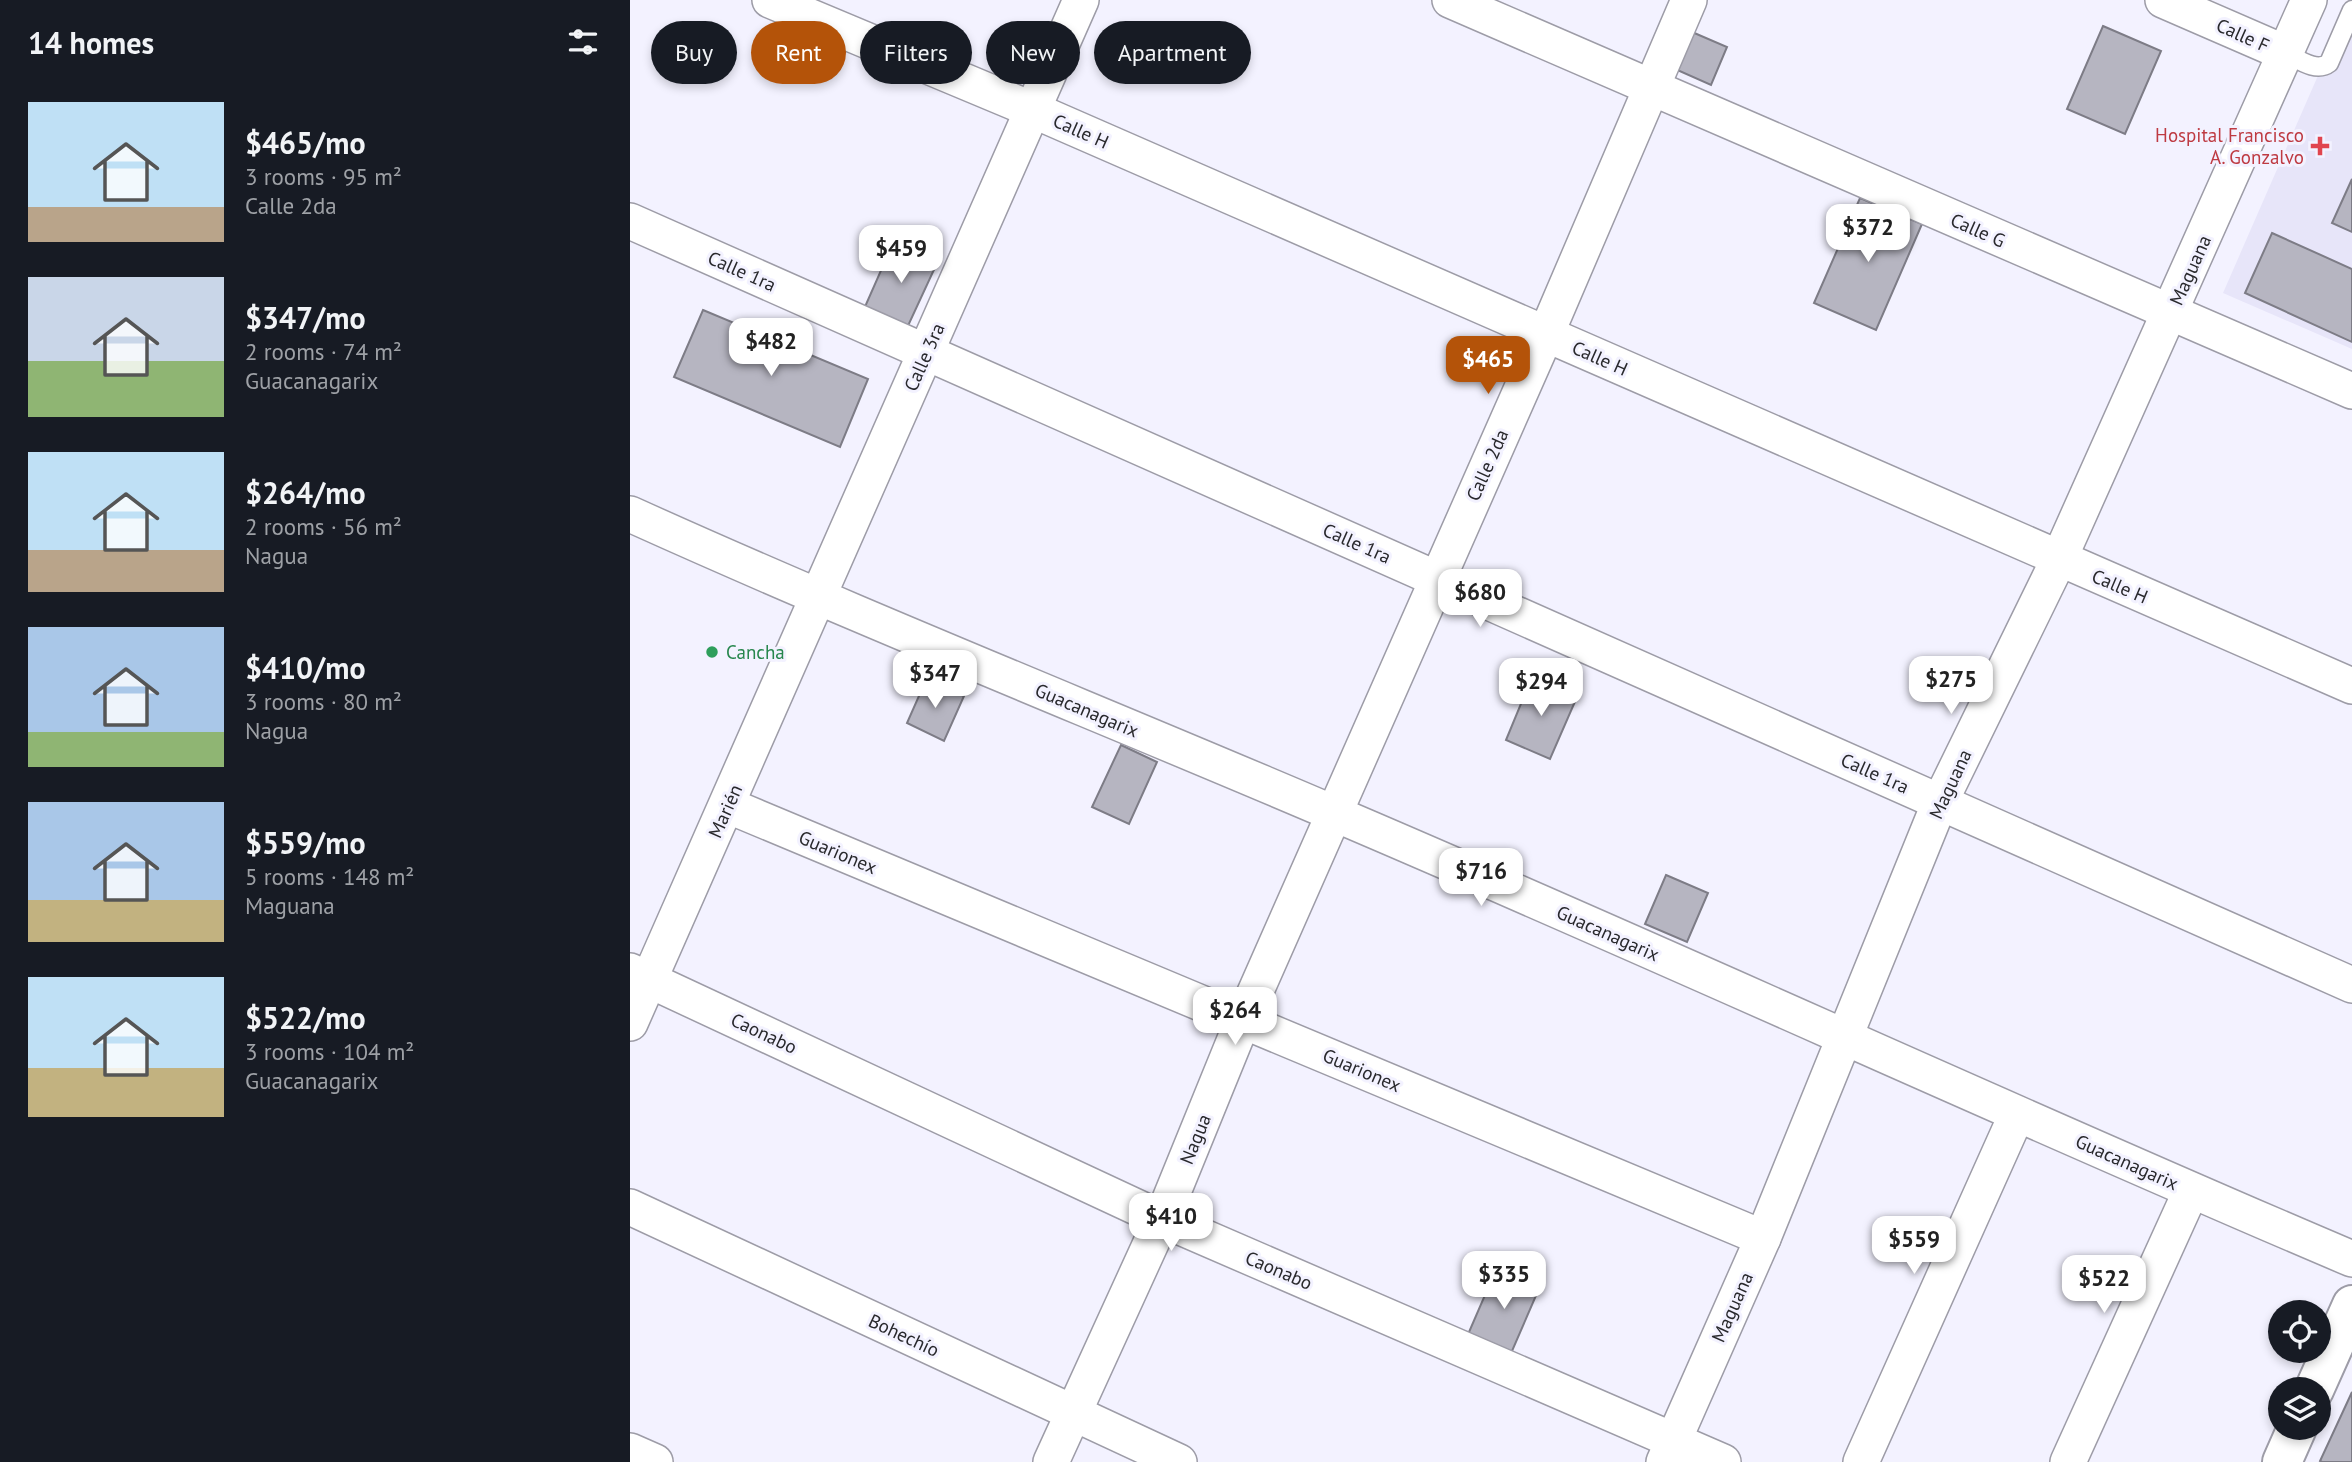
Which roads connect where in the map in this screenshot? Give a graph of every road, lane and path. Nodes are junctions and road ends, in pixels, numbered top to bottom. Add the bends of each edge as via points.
1 (770, 0) edge
2 (1081, 0) edge
3 (1450, 0) edge
4 (1689, 0) edge
5 (2163, 0) edge
6 (2309, 0) edge
7 (2352, 10) edge
8 (2285, 53) junction
9 (1652, 86) junction
10 (1033, 110) junction
11 (630, 221) edge
12 (2170, 314) junction
13 (1546, 334) junction
14 (926, 352) junction
15 (2352, 390) edge
16 (630, 514) edge
17 (2059, 559) junction
18 (1436, 579) junction
19 (818, 599) junction
20 (2352, 686) edge
21 (1940, 803) junction
22 (727, 806) junction
23 (1334, 813) junction
24 (639, 975) edge
25 (2352, 985) edge
26 (1243, 1020) junction
27 (630, 1023) edge
28 (1844, 1037) junction
29 (2017, 1114) junction
30 (2191, 1191) junction
31 (630, 1207) edge
32 (1162, 1219) junction
33 (1763, 1238) junction
34 (2352, 1259) edge
35 (2352, 1305) edge
36 (2320, 1377) edge
37 (1072, 1413) junction
38 (2292, 1440) edge
39 (630, 1451) edge
40 (1669, 1451) edge
41 (655, 1462) edge
42 (1051, 1462) edge
43 (1179, 1462) edge
44 (1723, 1462) edge
45 (1861, 1462) edge
46 (2068, 1462) edge
47 (2282, 1462) edge

1 - 10 street, Calle H
2 - 10 street, Calle 3ra
3 - 9 street, Calle G
4 - 9 street, Calle 2da
5 - 8 street, Calle F
6 - 8 street, Maguana
7 - 8 lane via 2325,66 2315,67
8 - 12 street, Maguana
9 - 12 street, Calle G
9 - 13 street, Calle 2da
10 - 13 street, Calle H
10 - 14 street, Calle 3ra
11 - 14 street, Calle 1ra
12 - 15 street, Calle G
12 - 17 street, Maguana
13 - 17 street, Calle H
13 - 18 street, Calle 2da
14 - 18 street, Calle 1ra
14 - 19 street, Calle 3ra
16 - 19 street, Guacanagarix
17 - 20 street, Calle H
17 - 21 street, Maguana
18 - 21 street, Calle 1ra
18 - 23 street, Calle 2da
19 - 22 street, Marién
19 - 23 street, Guacanagarix
21 - 25 street, Calle 1ra
21 - 28 street, Maguana
22 - 24 street, Marién
22 - 26 street, Guarionex
23 - 26 street, Nagua
23 - 28 street, Guacanagarix
24 - 27 street, Marién
24 - 32 street, Caonabo
26 - 32 street, Nagua
26 - 33 street, Guarionex
28 - 29 street, Guacanagarix
28 - 33 street, Maguana
29 - 30 street, Guacanagarix
29 - 45 street
30 - 34 street, Guacanagarix
30 - 46 street
31 - 37 street, Bohechío
32 - 37 street, Nagua
32 - 40 street, Caonabo
33 - 40 street, Maguana
35 - 36 street
37 - 42 street, Nagua
37 - 43 street, Bohechío
38 - 47 street
39 - 41 street
40 - 44 street, Caonabo

